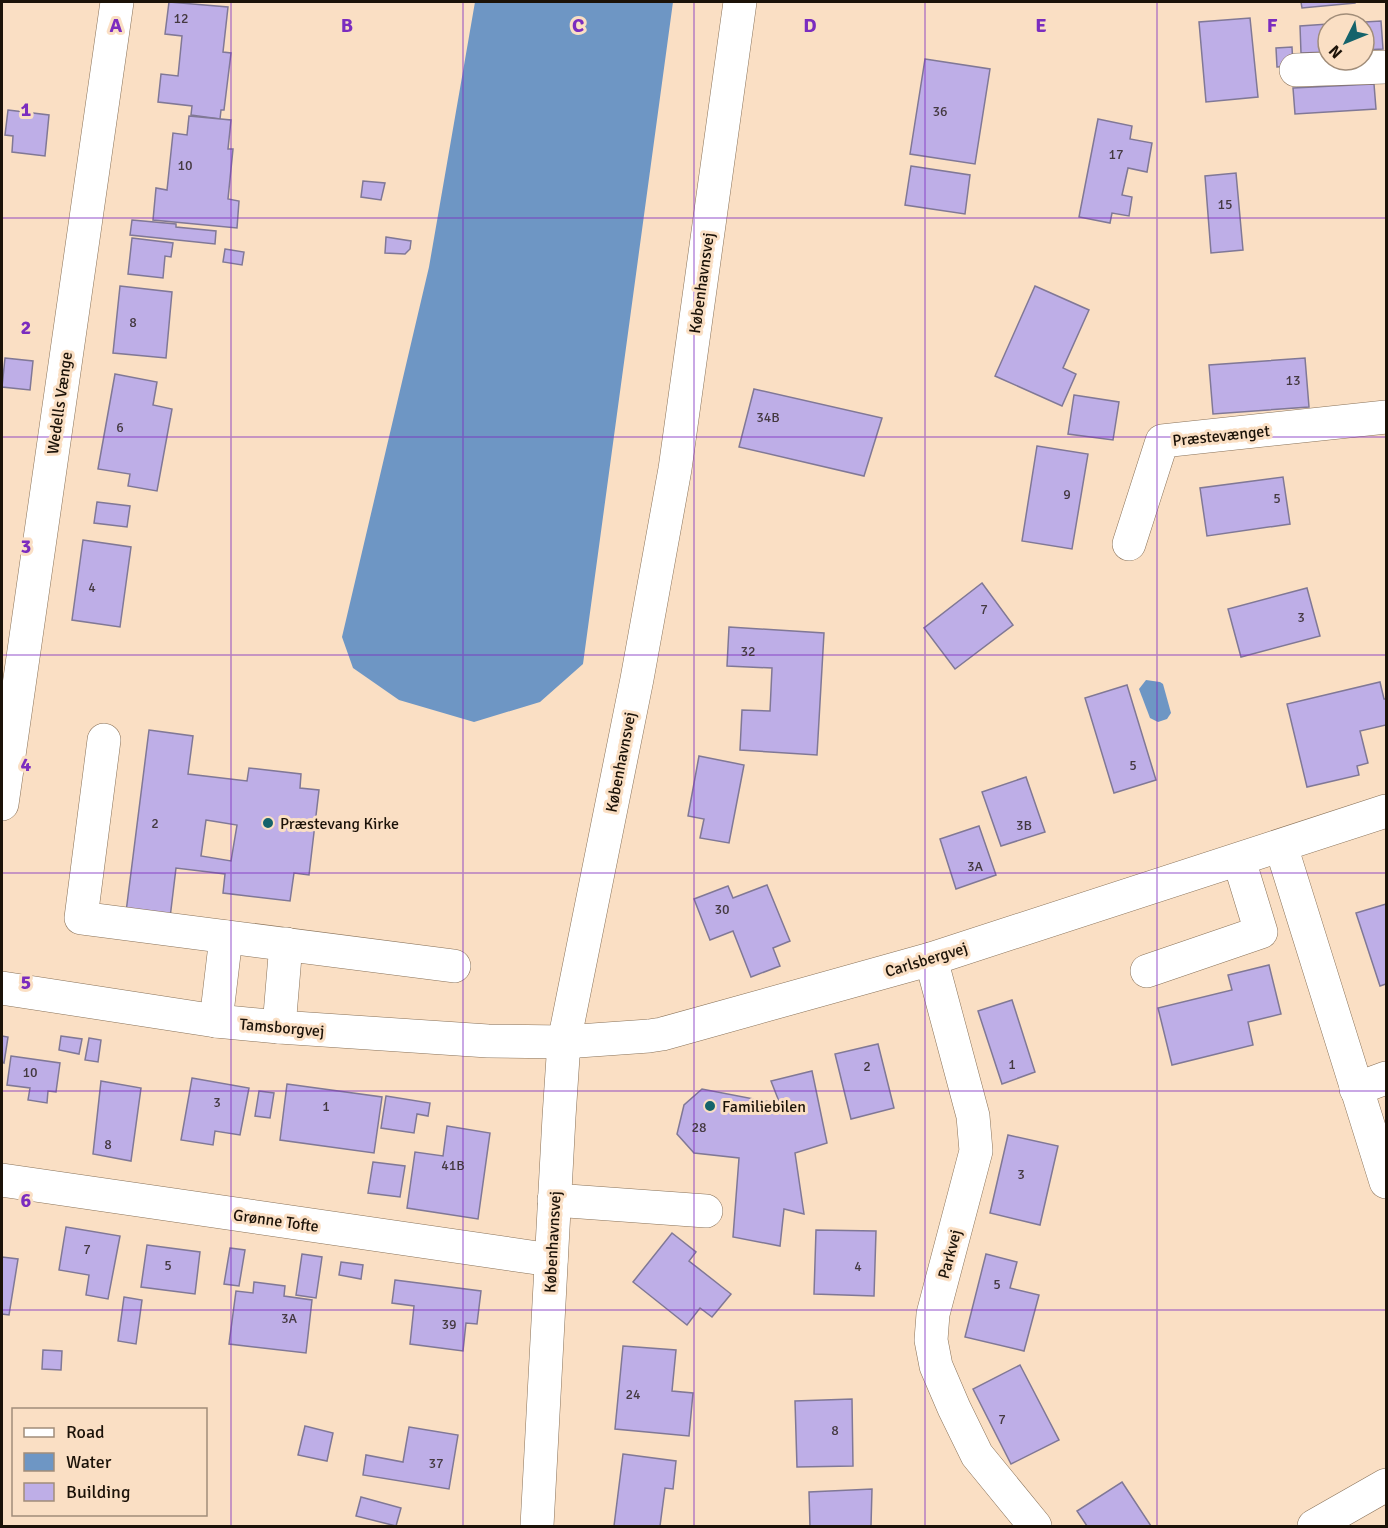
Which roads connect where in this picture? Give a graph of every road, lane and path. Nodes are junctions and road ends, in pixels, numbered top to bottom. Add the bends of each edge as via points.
1 (117, 2) edge
2 (740, 2) edge
3 (1386, 68) edge
4 (1296, 70) dead end
5 (1386, 417) edge
6 (1130, 544) dead end
7 (104, 740) dead end
8 (2, 804) edge
9 (1386, 812) edge
10 (1281, 846) junction
11 (1239, 860) junction
12 (226, 937) junction
13 (286, 944) junction
14 (931, 959) junction
15 (454, 966) dead end
16 (1147, 971) dead end
17 (2, 988) edge
18 (216, 1021) junction
19 (279, 1027) junction
20 (564, 1042) junction
21 (1386, 1078) edge
22 (1356, 1089) junction
23 (1386, 1177) edge
24 (2, 1180) edge
25 (554, 1200) junction
26 (706, 1211) dead end
27 (551, 1260) junction
28 (1386, 1485) edge
29 (537, 1527) edge
30 (1035, 1527) edge
31 (1314, 1527) edge

1 - 8 street, Wedells Vænge
2 - 20 street, Københavnsvej via 675,469
3 - 4 street
5 - 6 street, Præstevænget via 1162,441
7 - 12 street via 81,918
9 - 10 street, Carlsbergvej
10 - 11 street, Carlsbergvej
10 - 22 street
11 - 14 street, Carlsbergvej
11 - 16 street via 1261,932
12 - 13 street
12 - 18 street
13 - 15 street
13 - 19 street
14 - 20 street, Carlsbergvej via 662,1034
14 - 30 street, Parkvej via 973,1116 976,1151 933,1314 931,1340 936,1366 977,1455
17 - 18 street, Tamsborgvej
18 - 19 street, Tamsborgvej
19 - 20 street, Tamsborgvej
20 - 25 street, Københavnsvej
21 - 22 street
22 - 23 street
24 - 27 street, Grønne Tofte
25 - 26 street
25 - 27 street, Københavnsvej
27 - 29 street, Københavnsvej
28 - 31 street

